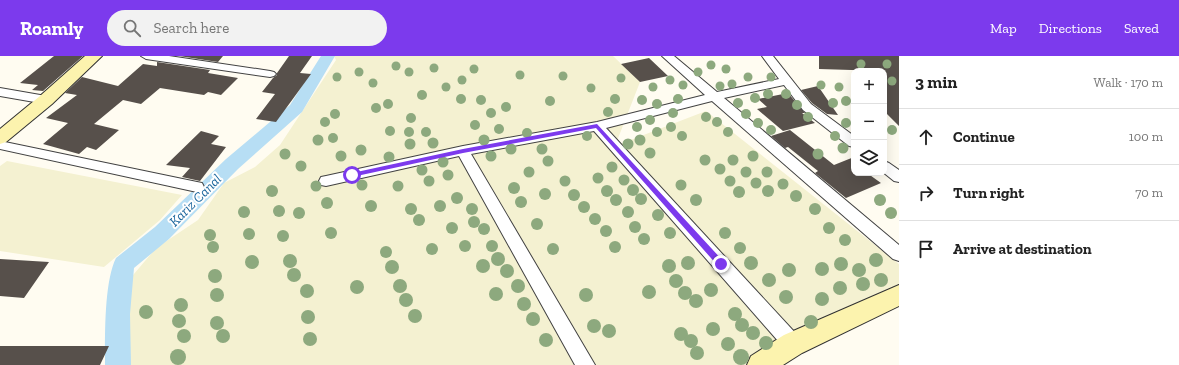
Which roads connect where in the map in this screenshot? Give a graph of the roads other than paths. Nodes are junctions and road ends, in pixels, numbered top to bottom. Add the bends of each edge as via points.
1 (94, 56) edge
2 (146, 56) edge
3 (667, 56) edge
4 (768, 56) edge
5 (270, 74) dead end
6 (786, 81) junction
7 (0, 92) edge
8 (715, 97) junction
9 (46, 100) junction
10 (597, 126) junction
11 (0, 138) edge
12 (851, 141) edge
13 (0, 145) edge
14 (463, 151) junction
15 (887, 168) edge
16 (899, 177) edge
17 (326, 180) dead end
18 (197, 187) dead end
19 (899, 254) edge
20 (899, 295) edge
21 (793, 344) junction
22 (585, 365) edge
23 (760, 365) edge

1 - 9 street
2 - 5 street
3 - 8 street
4 - 6 street
6 - 8 street
6 - 12 street via 806,107
7 - 9 street
8 - 10 street
8 - 19 street
9 - 11 street
10 - 14 street
10 - 21 street
13 - 18 street
14 - 17 street
14 - 22 street
15 - 16 street
20 - 21 street
21 - 23 street

